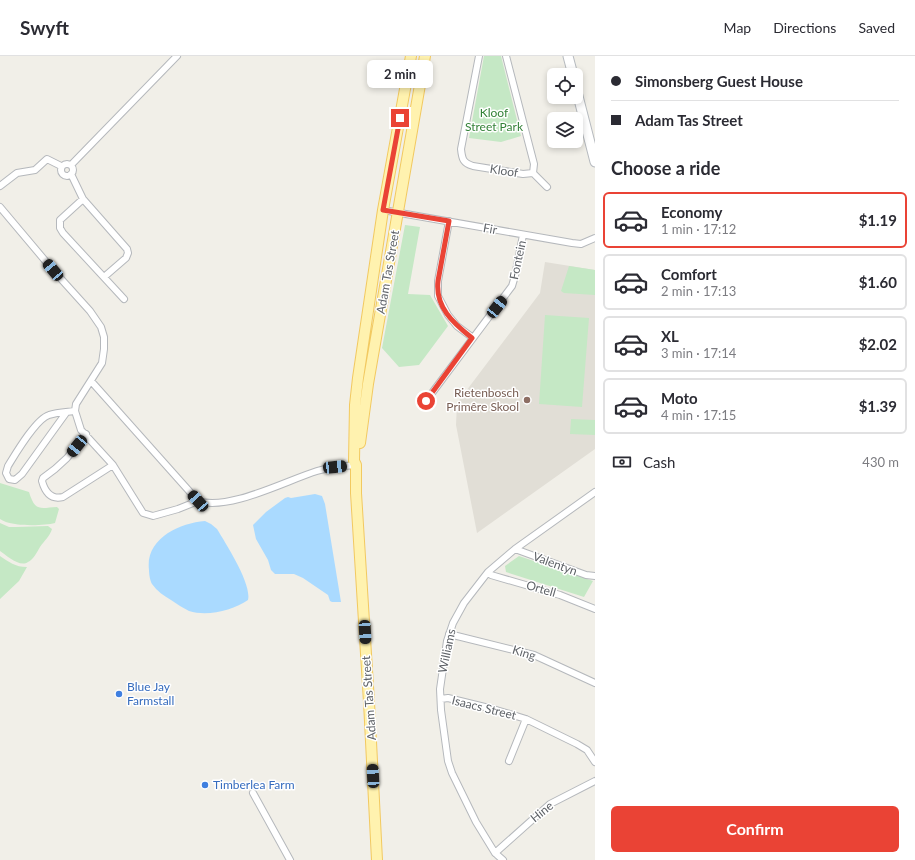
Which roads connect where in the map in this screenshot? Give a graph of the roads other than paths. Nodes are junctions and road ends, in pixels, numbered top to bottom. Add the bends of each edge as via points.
1 (177, 56) edge
2 (410, 56) edge
3 (425, 56) edge
4 (479, 56) edge
5 (506, 56) edge
6 (568, 56) edge
7 (571, 68) edge
8 (580, 104) edge
9 (595, 162) edge
10 (62, 166) junction
11 (71, 166) junction
12 (534, 172) junction
13 (71, 174) junction
14 (0, 186) edge
15 (547, 187) dead end
16 (83, 199) junction
17 (0, 207) edge
18 (383, 210) junction
19 (398, 212) junction
20 (449, 221) junction
21 (523, 234) junction
22 (595, 238) edge
23 (104, 277) junction
24 (124, 299) dead end
25 (472, 338) junction
26 (91, 381) junction
27 (426, 401) dead end
28 (66, 412) junction
29 (75, 412) junction
30 (86, 434) junction
31 (113, 465) junction
32 (356, 465) junction
33 (595, 492) edge
34 (198, 501) junction
35 (515, 549) junction
36 (488, 572) junction
37 (595, 576) edge
38 (595, 609) edge
39 (449, 634) junction
40 (595, 683) edge
41 (441, 698) junction
42 (526, 720) junction
43 (509, 760) dead end
44 (595, 762) edge
45 (595, 781) edge
46 (253, 793) dead end
47 (495, 853) junction
48 (290, 860) edge
49 (377, 860) edge
50 (503, 860) edge

1 - 11 street
2 - 18 main road, Adam Tas Street
3 - 19 main road, Adam Tas Street
4 - 12 street, Kloof via 462,160 473,166 523,174
5 - 12 street, Kloof
6 - 7 street
8 - 9 street
10 - 11 street
10 - 13 street via 60,170 63,174
10 - 14 street via 47,159 36,170 17,173
11 - 13 street
12 - 15 street
13 - 16 street
16 - 23 street via 124,245 128,254
16 - 23 street via 60,220 60,228
17 - 26 street via 101,327 104,337 102,363
18 - 19 street, Fir
18 - 32 main road, Adam Tas Street via 355,405
19 - 20 street, Fir
19 - 32 main road, Adam Tas Street
20 - 21 street, Fir
20 - 25 street via 438,281 438,296 448,315
21 - 22 street, Fir via 581,244
21 - 25 street, Fontein via 512,286
23 - 24 street
25 - 27 street, Fontein
26 - 29 street via 76,404
26 - 34 street
28 - 28 street via 50,415 37,423 8,466 8,479 15,480 22,474
28 - 29 street
29 - 30 street via 81,430
30 - 31 street
30 - 31 street via 62,464 43,478 42,482 48,494 55,498 63,497
31 - 34 street via 143,513 152,516
32 - 34 street via 318,471 229,502
32 - 49 main road, Adam Tas Street
33 - 35 street, Williams
35 - 36 street, Williams
35 - 37 street, Valentyn
36 - 38 street, Ortell
36 - 39 street, Williams via 464,603
39 - 40 street, King via 534,655
39 - 41 street, Williams
41 - 42 street, Isaacs Street via 493,709
41 - 47 street, Williams via 448,761 452,773 476,822
42 - 43 street, Isaacs Street
42 - 44 street, Isaacs Street via 587,750
45 - 47 street, Hine via 550,804
46 - 48 street
47 - 50 street, Williams

